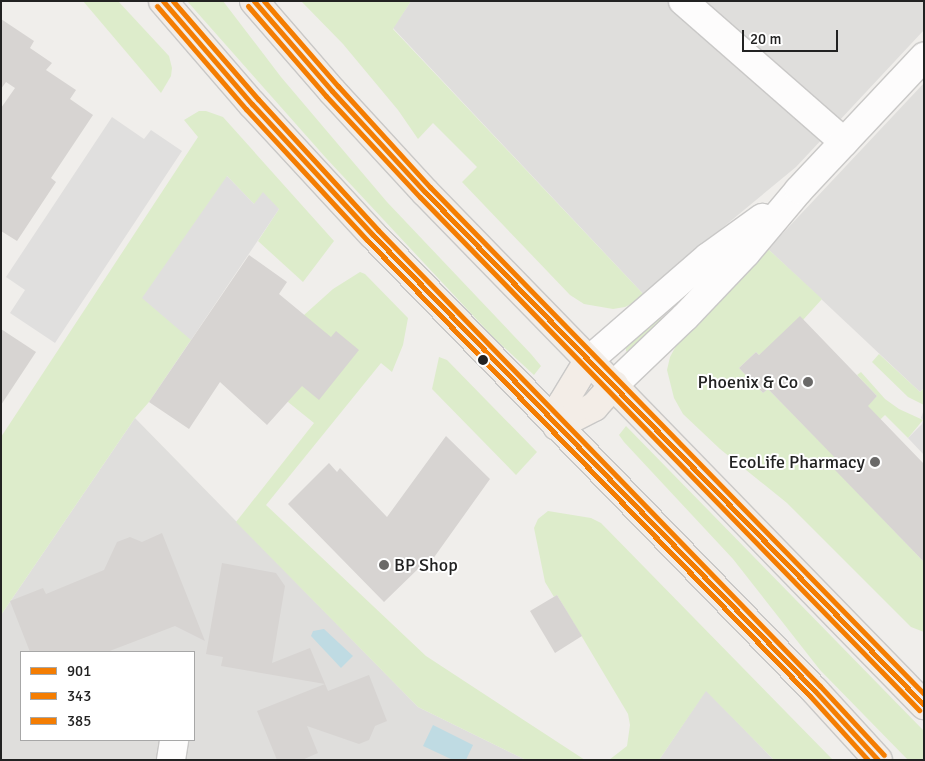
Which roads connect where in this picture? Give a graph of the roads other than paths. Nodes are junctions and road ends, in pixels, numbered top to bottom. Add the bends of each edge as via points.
1 (163, 1) edge
2 (254, 1) edge
3 (683, 1) edge
4 (924, 57) edge
5 (844, 142) junction
6 (800, 190) junction
7 (588, 361) junction
8 (614, 385) junction
9 (557, 426) junction
10 (924, 705) edge
11 (174, 741) edge
12 (171, 760) edge
13 (878, 760) edge

1 - 9 main road via 373,235
2 - 7 main road via 425,192
3 - 5 street
4 - 5 street
5 - 6 street
6 - 7 street via 708,257
6 - 8 street via 719,281
7 - 8 main road
7 - 9 main road via 562,404
8 - 9 main road via 594,407
8 - 10 main road
9 - 13 main road
11 - 12 street

